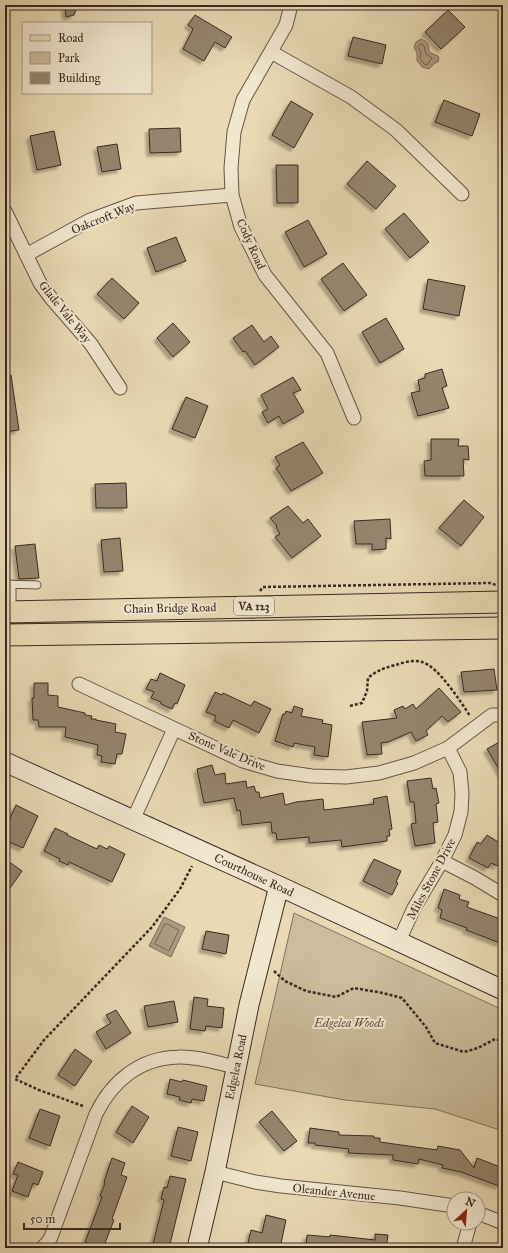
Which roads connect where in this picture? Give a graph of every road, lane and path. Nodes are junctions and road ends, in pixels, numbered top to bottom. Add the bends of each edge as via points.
1 (291, 5) edge
2 (270, 52) junction
3 (462, 194) dead end
4 (232, 195) junction
5 (5, 211) edge
6 (26, 255) junction
7 (120, 388) dead end
8 (354, 418) dead end
9 (8, 584) edge
10 (37, 585) dead end
11 (500, 594) edge
12 (256, 596) dead end
13 (8, 612) edge
14 (503, 628) edge
15 (5, 636) edge
16 (79, 684) dead end
17 (350, 706) dead end
18 (503, 715) edge
19 (470, 716) dead end
20 (174, 729) junction
21 (448, 748) junction
22 (5, 762) edge
23 (133, 820) junction
24 (442, 861) junction
25 (192, 866) dead end
26 (279, 886) junction
27 (503, 895) edge
28 (399, 941) junction
29 (274, 971) dead end
30 (503, 990) edge
31 (503, 1041) edge
32 (236, 1067) junction
33 (83, 1106) dead end
34 (214, 1172) junction
35 (446, 1205) edge
36 (486, 1216) edge
37 (503, 1223) edge
38 (468, 1231) edge
39 (42, 1248) edge
40 (197, 1248) edge
41 (463, 1248) edge

1 - 2 street, Cody Road via 286,25
2 - 3 street via 351,97 396,130
2 - 4 street, Cody Road via 243,100 234,132
4 - 6 street, Oakcroft Way via 136,203 90,220
4 - 8 street, Cody Road via 241,227 265,275 327,353
5 - 6 street, Glade Vale Way
6 - 7 street, Glade Vale Way via 40,283 91,344
9 - 10 lane
9 - 13 lane
11 - 12 path via 490,584 263,587
11 - 13 main road, Chain Bridge Road / VA 123
14 - 15 main road, Chain Bridge Road / VA 123
16 - 20 street, Stone Vale Drive
17 - 19 path via 362,704 368,678 375,671 408,661 421,662 431,666 441,677
18 - 21 street, Stone Vale Drive via 492,715
20 - 21 street, Stone Vale Drive via 243,761 277,771 312,776 346,777 379,773 414,763
20 - 23 street, Stone Vale Drive
21 - 24 street, Miles Stone Drive via 460,772 462,794 461,812 455,835
22 - 23 street, Courthouse Road
23 - 26 street, Courthouse Road
24 - 27 street
24 - 28 street, Miles Stone Drive via 414,908
25 - 33 path via 180,890 152,926 44,1040 15,1078
26 - 28 street, Courthouse Road
26 - 32 street, Edgelea Road
28 - 30 street, Courthouse Road
29 - 31 path via 285,981 306,991 336,997 354,988 402,998 426,1027 435,1043 464,1052 495,1039
32 - 34 street, Edgelea Road
32 - 39 street via 193,1058 167,1058 142,1065 119,1080 106,1095 96,1114 51,1237
34 - 35 street, Oleander Avenue via 281,1186
34 - 40 street, Edgelea Road
36 - 37 street
38 - 41 street

